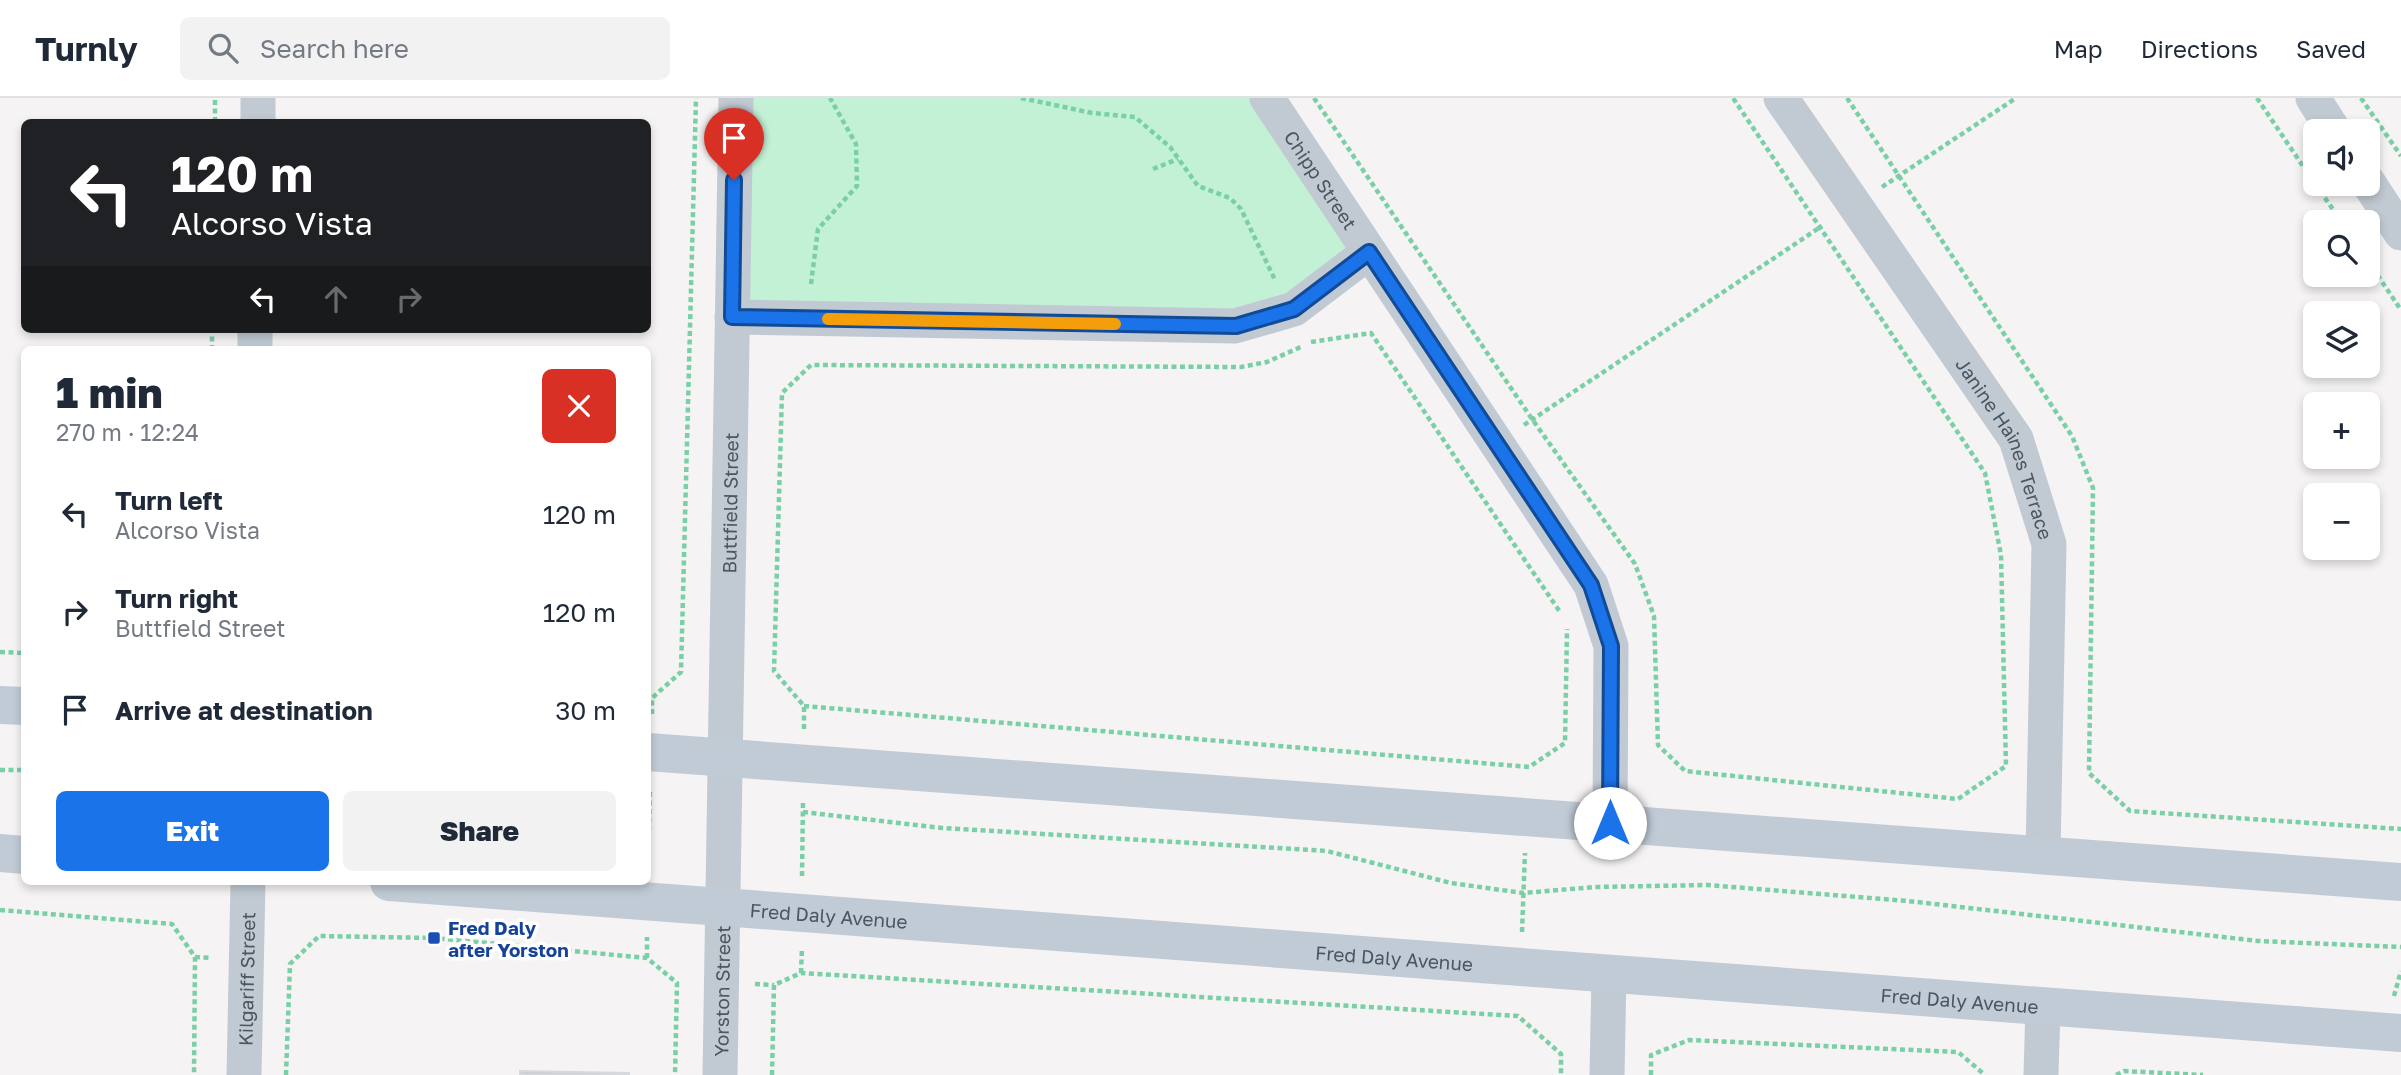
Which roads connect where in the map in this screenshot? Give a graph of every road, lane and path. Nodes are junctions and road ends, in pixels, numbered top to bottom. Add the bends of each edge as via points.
1 (215, 98) edge
2 (258, 98) edge
3 (696, 98) edge
4 (736, 98) edge
5 (830, 98) edge
6 (1021, 98) edge
7 (1267, 98) edge
8 (1314, 98) edge
9 (1733, 98) edge
10 (1781, 98) edge
11 (2016, 98) edge
12 (2257, 98) edge
13 (2313, 98) edge
14 (2361, 98) edge
15 (215, 119) edge
16 (258, 119) edge
17 (2326, 119) edge
18 (2401, 156) edge
19 (1178, 159) junction
20 (2303, 166) edge
21 (1153, 169) dead end
22 (2377, 196) edge
23 (1855, 205) junction
24 (1820, 228) junction
25 (2401, 233) edge
26 (1369, 252) junction
27 (1271, 274) dead end
28 (2380, 279) edge
29 (2401, 310) edge
30 (732, 317) junction
31 (813, 318) junction
32 (811, 365) junction
33 (1532, 419) junction
34 (1496, 443) junction
35 (0, 652) edge
36 (21, 653) edge
37 (651, 697) edge
38 (0, 705) edge
39 (21, 706) edge
40 (804, 706) junction
41 (651, 752) edge
42 (725, 758) junction
43 (804, 764) junction
44 (1529, 767) junction
45 (0, 770) edge
46 (21, 770) edge
47 (803, 812) junction
48 (1527, 817) junction
49 (1610, 823) junction
50 (0, 853) edge
51 (21, 855) edge
52 (2043, 855) junction
53 (2401, 882) edge
54 (248, 885) edge
55 (430, 885) edge
56 (648, 885) edge
57 (1523, 893) junction
58 (648, 901) junction
59 (723, 907) junction
60 (0, 911) edge
61 (802, 913) junction
62 (2401, 947) edge
63 (647, 958) junction
64 (1520, 967) junction
65 (801, 972) junction
66 (1609, 974) junction
67 (2043, 1006) junction
68 (1518, 1016) junction
69 (2401, 1033) edge
70 (194, 1075) edge
71 (244, 1075) edge
72 (286, 1075) edge
73 (675, 1075) edge
74 (720, 1075) edge
75 (772, 1075) edge
76 (1561, 1075) edge
77 (1607, 1075) edge
78 (1651, 1075) edge
79 (1985, 1075) edge
80 (2041, 1075) edge
81 (2116, 1075) edge
82 (2203, 1075) edge

1 - 15 path
2 - 16 street
3 - 37 path via 681,672
4 - 30 street, Buttfield Street
5 - 31 path via 856,144 857,186 818,229 811,291
6 - 19 path via 1135,117 1170,146
7 - 26 street, Chipp Street
8 - 33 path
9 - 24 path
10 - 23 street, Janine Haines Terrace
11 - 23 path
12 - 20 path
13 - 17 street
14 - 18 path
19 - 21 path
19 - 27 path via 1198,187 1230,198 1241,209
22 - 25 street
23 - 24 path
23 - 52 street, Janine Haines Terrace via 2016,439 2049,544
24 - 33 path
24 - 33 path via 1985,473 2001,555 2006,766 1958,799 1685,771 1658,745 1654,616 1635,564
26 - 31 street via 1294,309 1236,326
26 - 34 street, Chipp Street
28 - 29 path
30 - 31 street
30 - 42 street, Buttfield Street
31 - 32 path
32 - 40 path via 782,393 774,671
32 - 44 path via 1241,367 1267,362 1315,341 1371,333 1567,621 1565,743
33 - 34 path
34 - 49 street, Chipp Street via 1591,585 1611,646
35 - 36 path
38 - 39 street
40 - 43 path
40 - 44 path
41 - 42 street
42 - 43 street
42 - 59 street, Buttfield Street
43 - 47 path
43 - 48 street
44 - 48 path
45 - 46 path
47 - 57 path via 942,828 1327,851 1451,883
47 - 61 path
48 - 49 street
48 - 57 path
49 - 52 street
50 - 51 street
52 - 53 street
54 - 71 street, Kilgariff Street
55 - 58 street, Fred Daly Avenue
56 - 58 path
57 - 62 path via 1707,885 1908,901 2258,941
57 - 64 path
58 - 59 street, Fred Daly Avenue
58 - 63 path
59 - 61 street, Fred Daly Avenue
59 - 74 street, Yorston Street
60 - 70 path via 172,924 195,957
61 - 64 street, Fred Daly Avenue
61 - 65 path
63 - 72 path via 434,938 319,936 290,964
63 - 73 path via 677,983
64 - 66 street, Fred Daly Avenue
64 - 68 path
65 - 68 path
65 - 75 path via 774,985
66 - 67 street, Fred Daly Avenue
66 - 77 street
67 - 69 street, Fred Daly Avenue
67 - 80 street
68 - 76 path via 1561,1054
78 - 79 path via 1651,1055 1689,1040 1958,1052
81 - 82 path via 2124,1071

